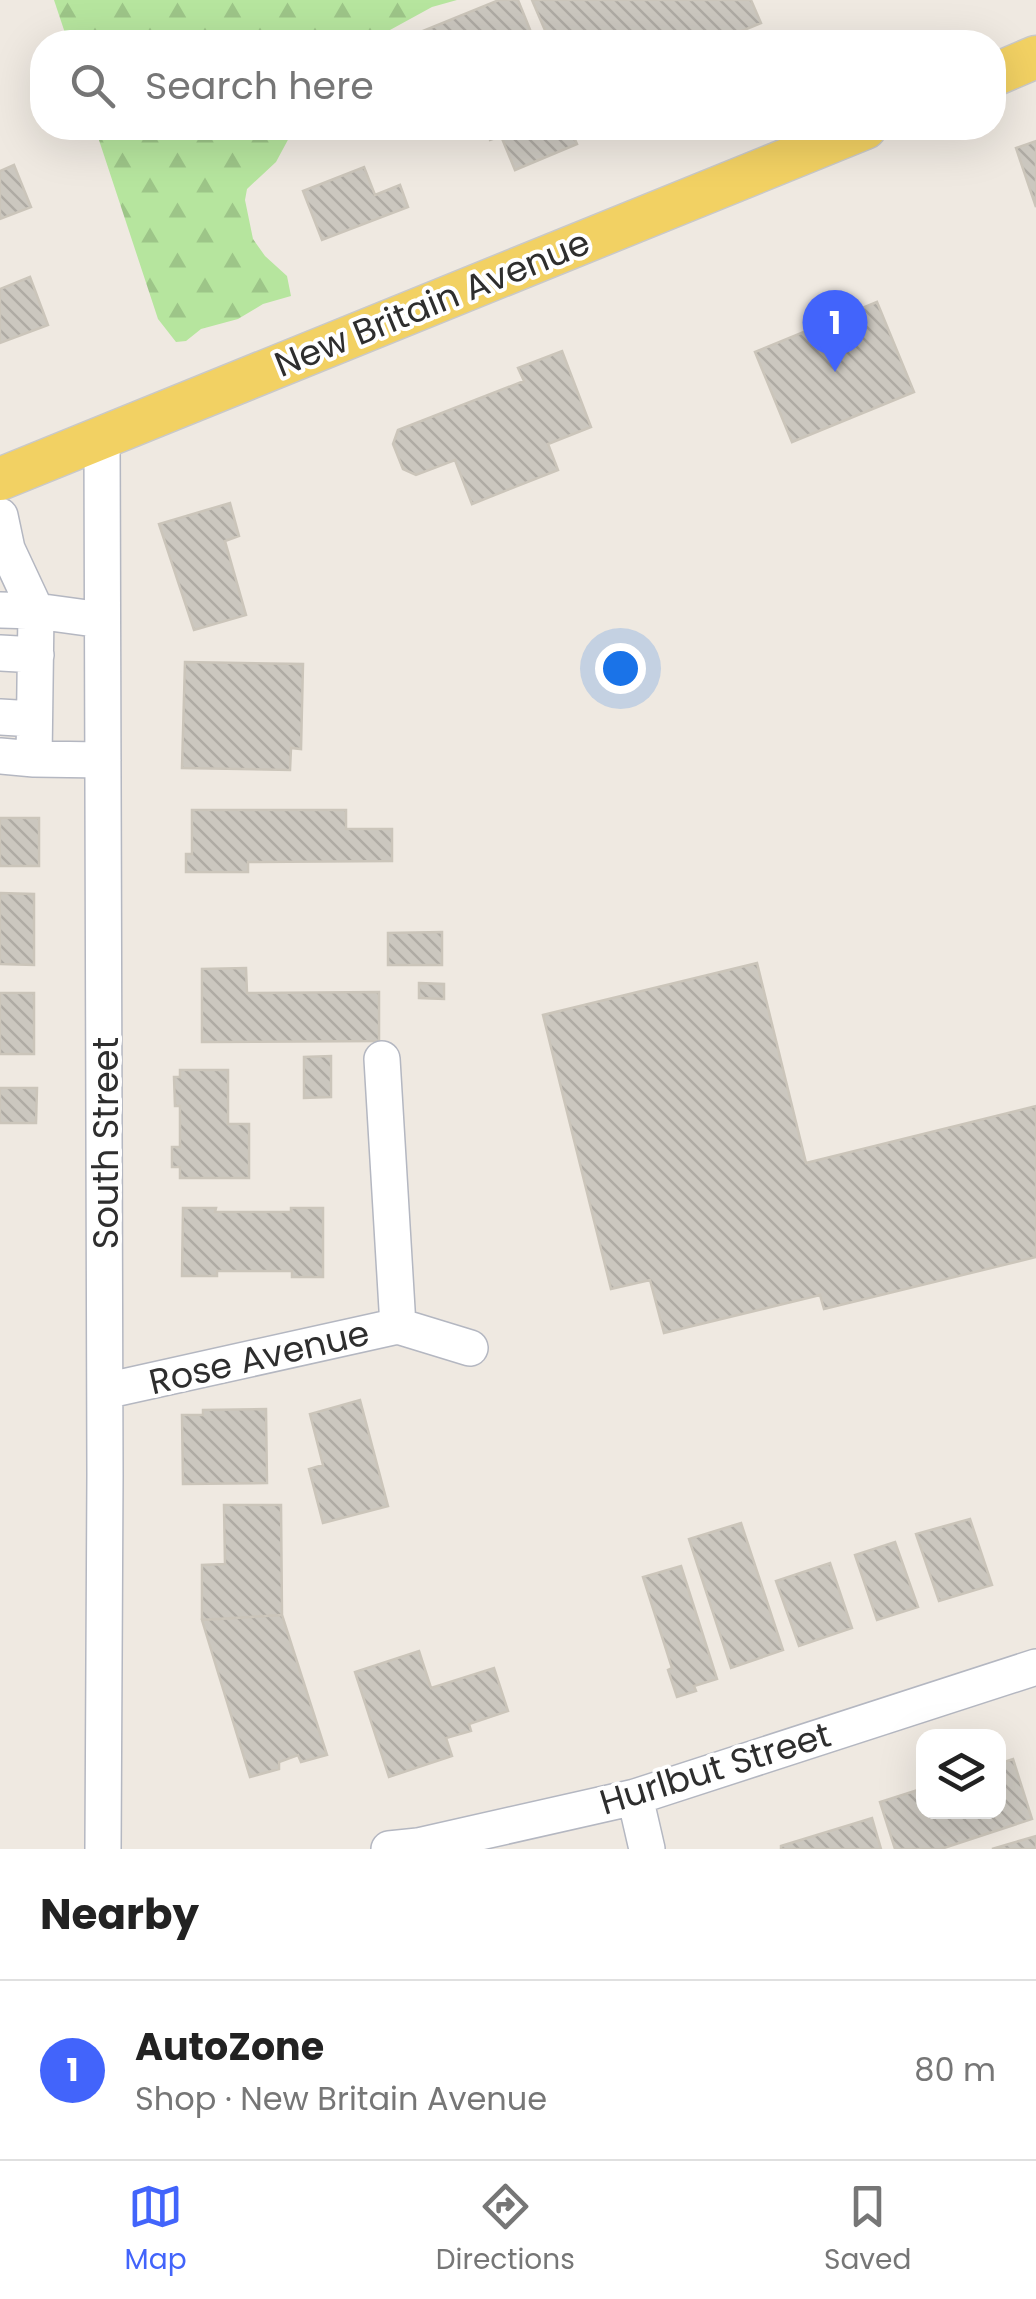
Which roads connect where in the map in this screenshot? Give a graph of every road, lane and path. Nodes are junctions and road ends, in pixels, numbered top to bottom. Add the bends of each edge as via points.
1 (1036, 57) edge
2 (1006, 70) edge
3 (835, 140) edge
4 (102, 438) junction
5 (0, 479) edge
6 (2, 539) edge
7 (0, 610) edge
8 (36, 610) junction
9 (102, 620) junction
10 (0, 653) edge
11 (36, 655) junction
12 (17, 718) edge
13 (17, 758) edge
14 (103, 760) junction
15 (382, 1059) dead end
16 (398, 1326) junction
17 (470, 1348) dead end
18 (105, 1392) junction
19 (1036, 1667) edge
20 (634, 1797) junction
21 (103, 1849) edge
22 (389, 1849) edge
23 (648, 1849) edge

1 - 2 main road
3 - 4 main road, New Britain Avenue
4 - 5 main road, New Britain Avenue
4 - 9 street, South Street
6 - 8 street
7 - 8 street
8 - 9 street
8 - 11 street
9 - 14 street, South Street
10 - 11 street
11 - 12 street
12 - 13 street
13 - 14 street
14 - 18 street, South Street
15 - 16 street
16 - 17 street, Rose Avenue
16 - 18 street, Rose Avenue
18 - 21 street, South Street
19 - 20 street, Hurlbut Street
20 - 22 street, Hurlbut Street
20 - 23 street

